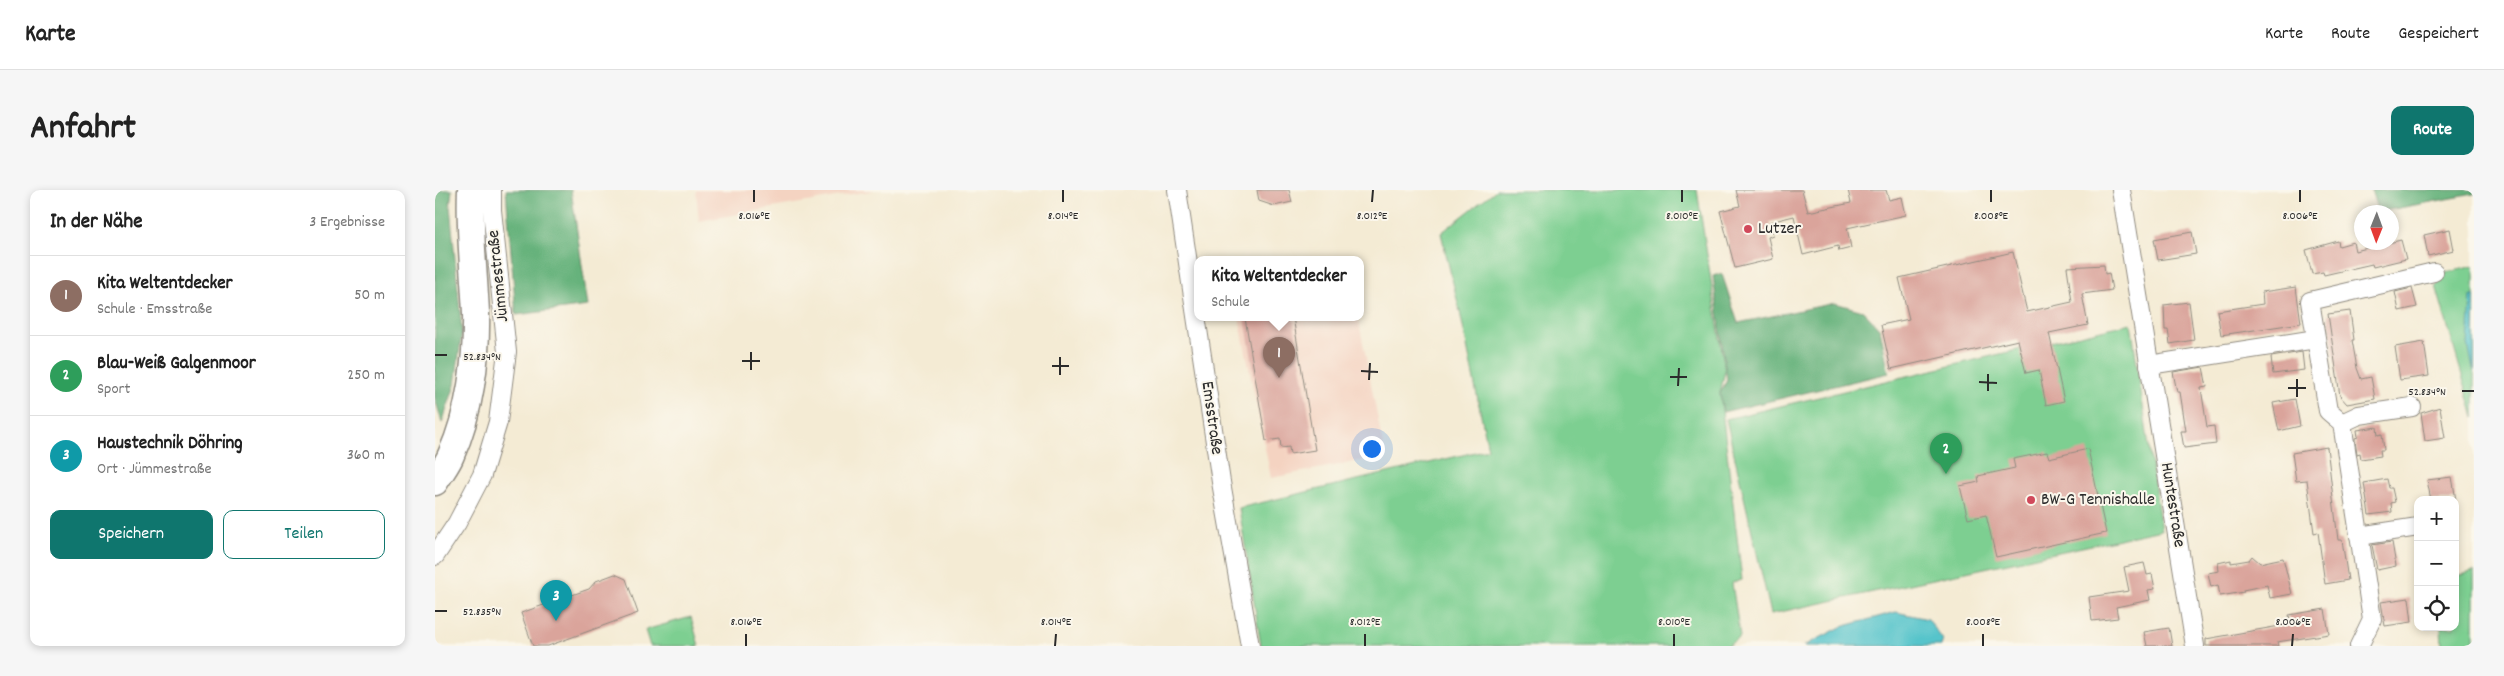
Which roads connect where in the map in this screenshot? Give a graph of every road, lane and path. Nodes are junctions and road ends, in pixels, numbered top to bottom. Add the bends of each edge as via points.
1 (471, 190) edge
2 (493, 190) edge
3 (1177, 190) edge
4 (2121, 190) edge
5 (2434, 272) dead end
6 (1194, 303) edge
7 (1197, 321) edge
8 (2316, 339) junction
9 (2149, 365) junction
10 (2412, 407) dead end
11 (2342, 423) junction
12 (435, 482) edge
13 (2414, 528) edge
14 (2359, 536) junction
15 (435, 556) edge
16 (1250, 646) edge
17 (2195, 646) edge
18 (2359, 646) edge

1 - 12 highway via 469,224 476,314 475,355 465,410 451,456
2 - 15 street, Jümmestraße via 492,210 507,352 498,422 482,475
3 - 6 street, Emsstraße
4 - 9 street, Huntestraße
5 - 8 street via 2310,301
7 - 16 street, Emsstraße
8 - 9 street
8 - 11 street via 2328,410
9 - 17 street, Huntestraße
10 - 11 street via 2359,415
11 - 14 street
13 - 14 street
14 - 18 street via 2372,619

